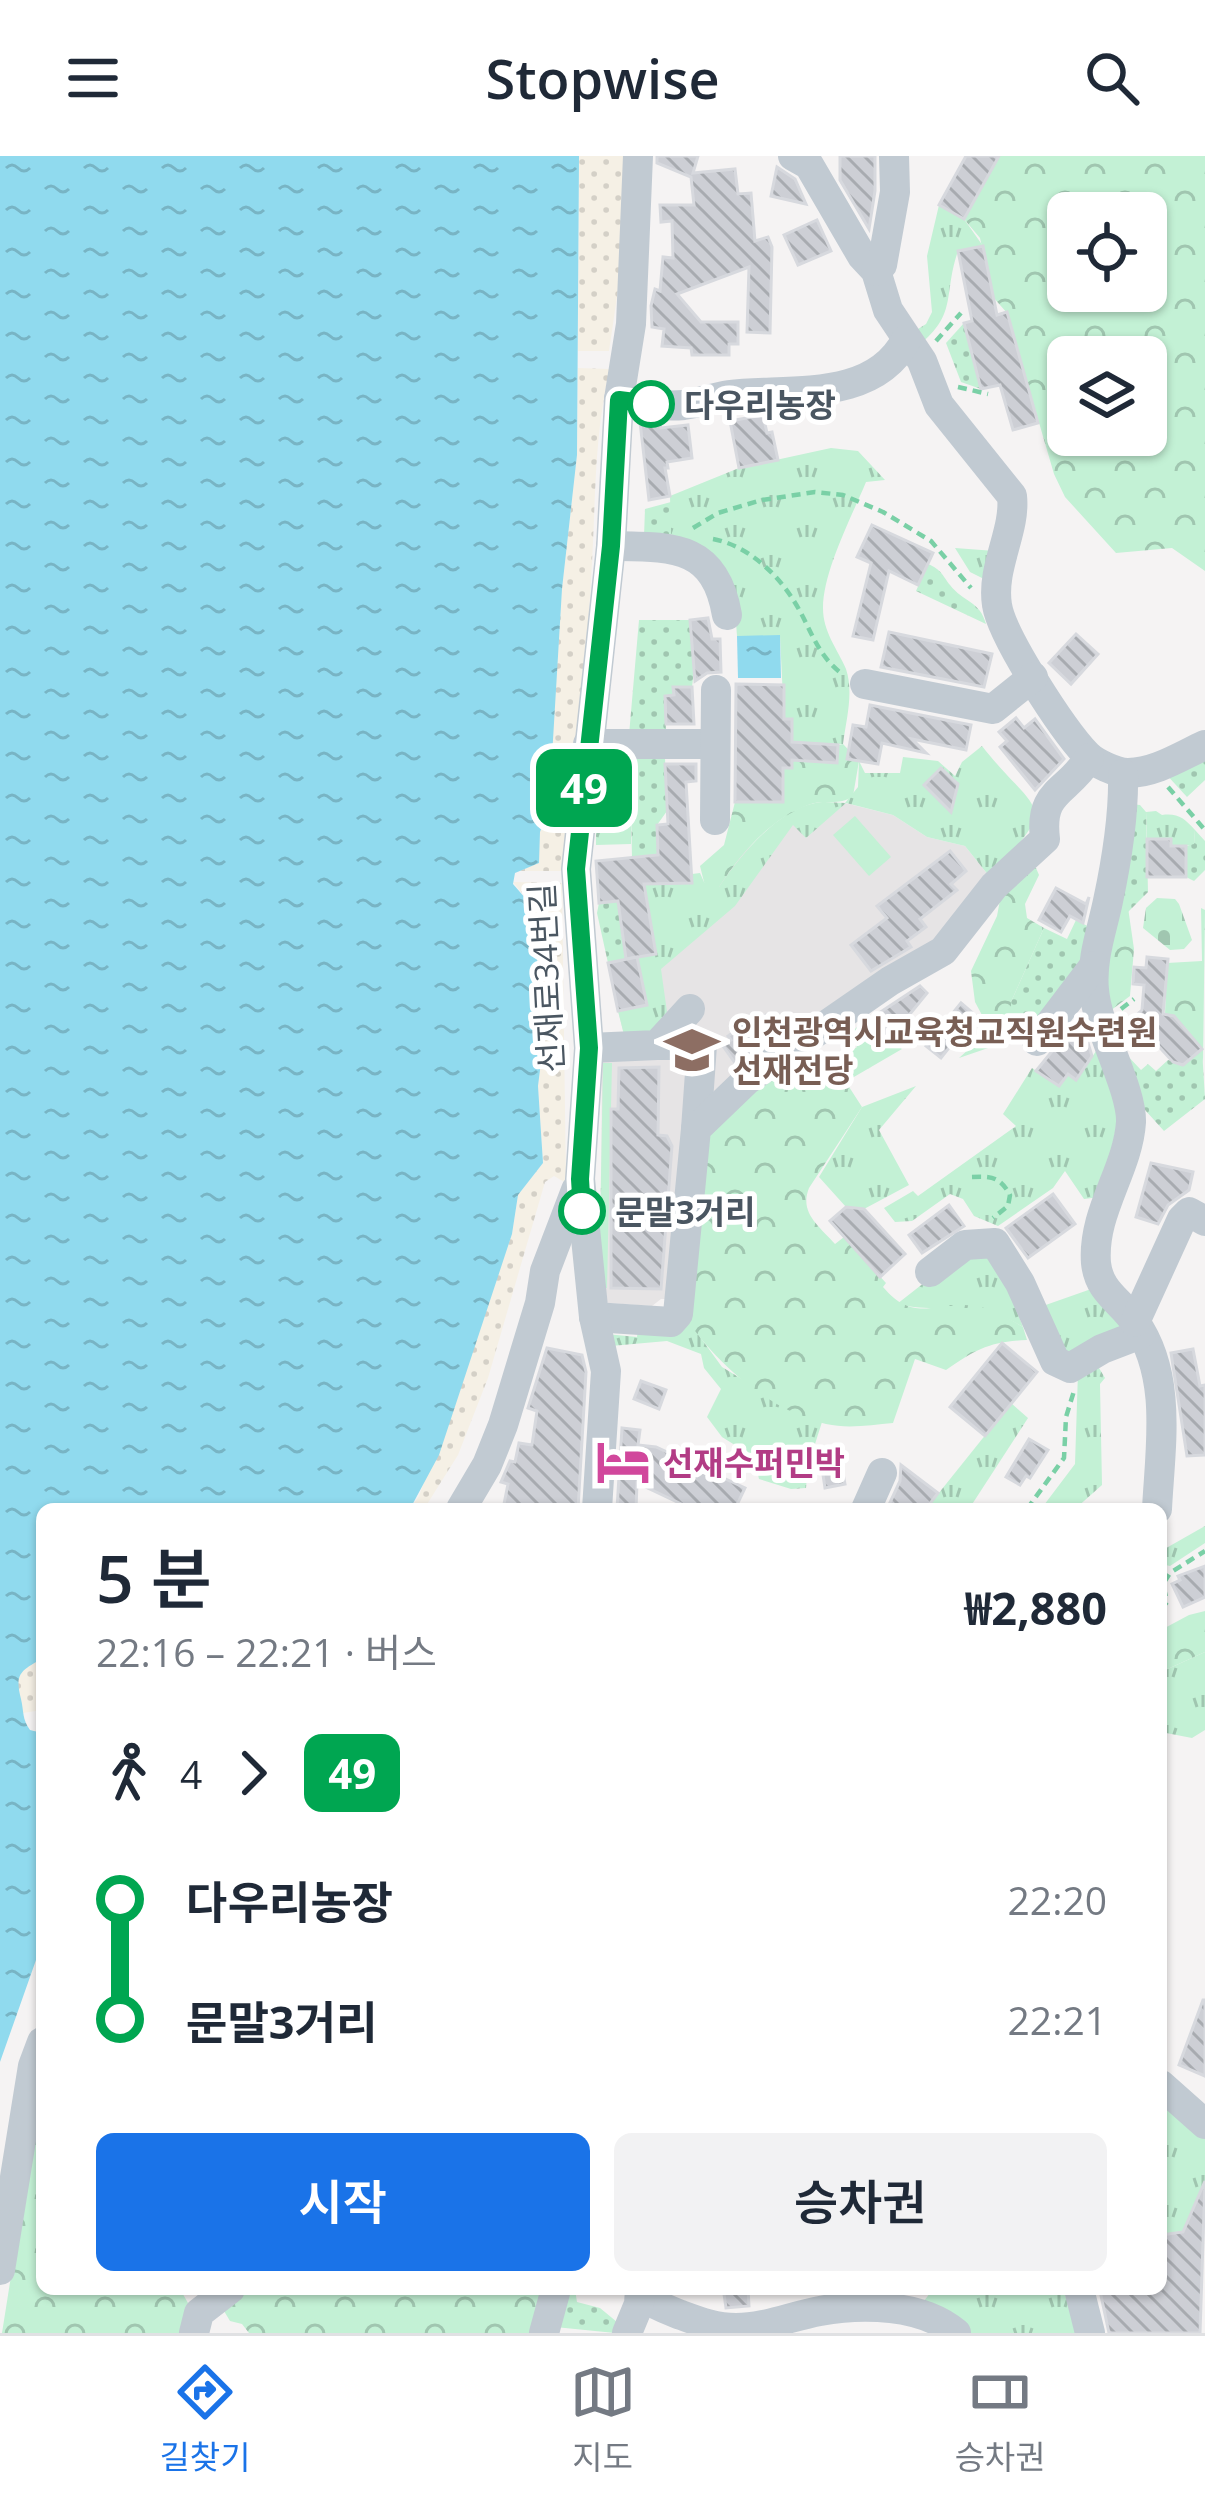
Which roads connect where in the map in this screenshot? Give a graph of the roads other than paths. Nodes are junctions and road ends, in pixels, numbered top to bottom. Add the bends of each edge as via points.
1 (638, 156) edge
2 (793, 156) edge
3 (894, 156) edge
4 (876, 272) junction
5 (911, 346) junction
6 (619, 400) junction
7 (611, 546) junction
8 (727, 615) dead end
9 (1033, 676) junction
10 (865, 684) road end
11 (716, 690) dead end
12 (588, 744) junction
13 (714, 744) junction
14 (1205, 745) edge
15 (1089, 758) junction
16 (1138, 772) junction
17 (715, 820) dead end
18 (1094, 966) junction
19 (690, 1009) dead end
20 (1037, 1041) dead end
21 (657, 1045) junction
22 (589, 1048) junction
23 (696, 1129) junction
24 (580, 1179) junction
25 (1205, 1221) edge
26 (587, 1268) junction
27 (545, 1271) junction
28 (930, 1272) dead end
29 (593, 1317) junction
30 (1138, 1328) junction
31 (882, 1473) dead end
32 (465, 1503) edge
33 (598, 1503) edge
34 (869, 1503) edge
35 (1158, 1503) edge
36 (36, 2058) edge
37 (1167, 2090) edge
38 (1205, 2124) edge
39 (0, 2270) edge
40 (222, 2295) edge
41 (554, 2295) edge
42 (639, 2295) edge
43 (643, 2295) edge
44 (1080, 2295) edge
45 (194, 2333) edge
46 (544, 2333) edge
47 (627, 2333) edge
48 (956, 2333) edge
49 (1090, 2333) edge

1 - 6 street, 선재로34번길 via 631,324
2 - 4 street via 809,165
3 - 4 street via 895,192
4 - 5 street
5 - 6 street via 863,378 821,391 680,405
5 - 9 street via 939,405 1012,496 997,606
6 - 7 street, 선재로34번길
7 - 8 street via 673,547 700,558
7 - 12 street, 선재로34번길
9 - 10 street via 993,709
9 - 15 street
11 - 13 street
12 - 13 street
12 - 22 street, 선재로34번길 via 576,869
13 - 17 street
14 - 16 street
15 - 16 street
15 - 23 street via 1049,797 1045,839 994,886 943,951 747,1080
16 - 18 street via 1124,806
18 - 20 street
18 - 30 street via 1094,994 1131,1114 1096,1261 1111,1299
19 - 21 street
21 - 22 street
21 - 23 street via 702,1045
22 - 24 street, 선재로34번길
23 - 29 street via 678,1314 670,1322
24 - 26 street, 선재로34번길
24 - 27 street
25 - 30 street via 1190,1212 1182,1219
26 - 27 street
26 - 29 street, 선재로34번길
27 - 32 street via 503,1425
28 - 30 street via 965,1245 995,1243 1055,1361 1070,1368
29 - 33 street, 선재로34번길 via 607,1407
30 - 35 street via 1158,1384
31 - 34 street
36 - 39 street
37 - 38 street
40 - 45 street via 199,2313
41 - 46 street
42 - 47 street
43 - 48 street via 708,2325 750,2326 857,2307 926,2315
44 - 49 street

